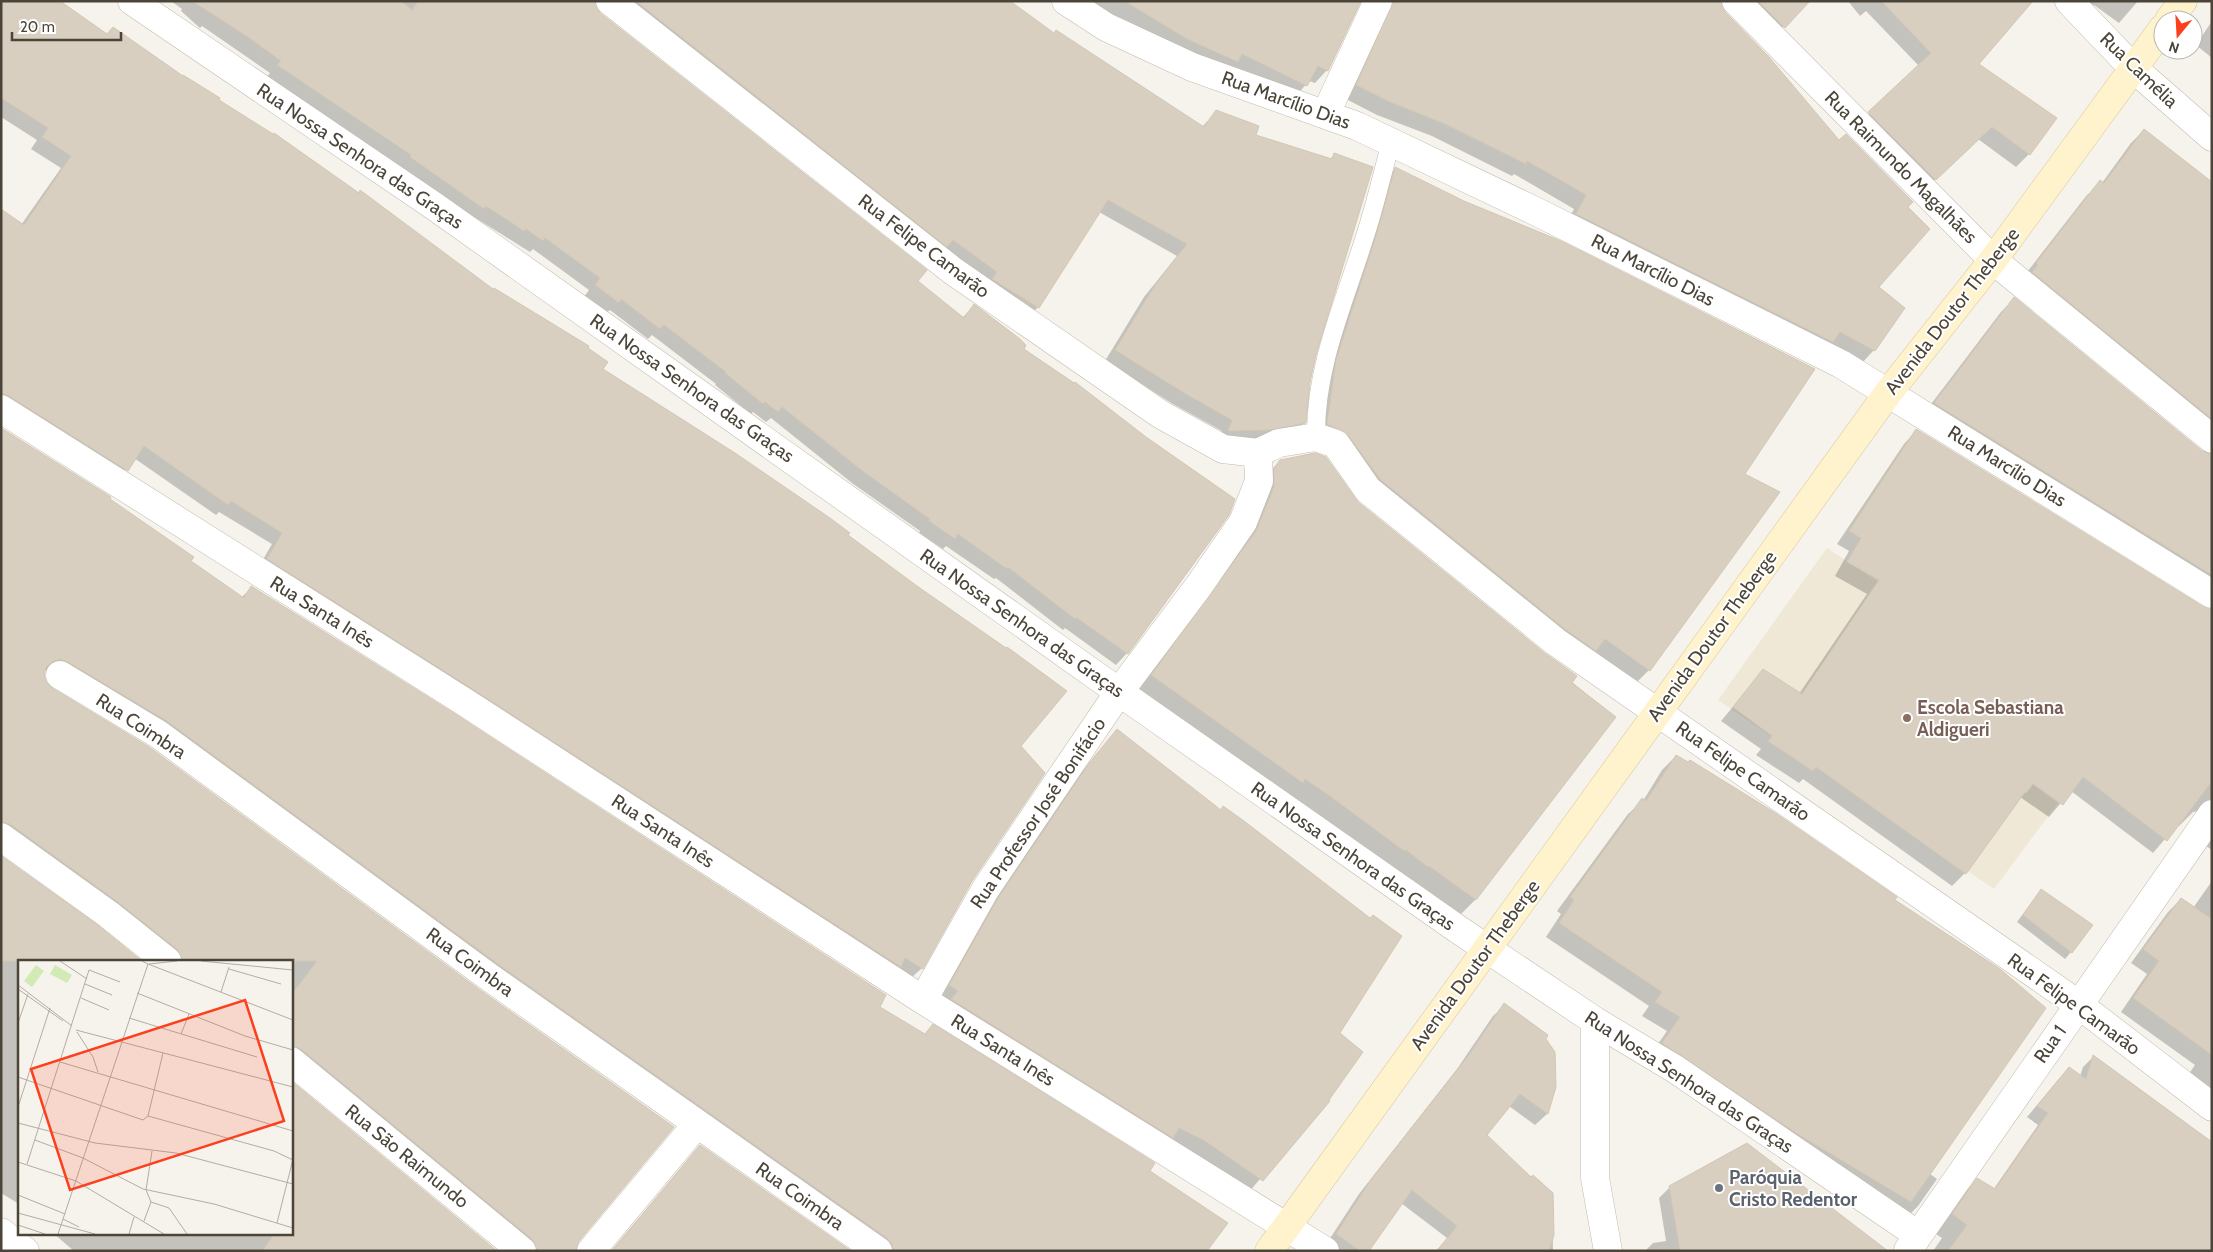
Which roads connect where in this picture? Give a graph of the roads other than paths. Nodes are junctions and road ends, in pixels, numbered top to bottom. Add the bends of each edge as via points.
1 (132, 1) edge
2 (610, 1) edge
3 (1066, 1) edge
4 (1378, 1) edge
5 (1736, 1) edge
6 (2069, 1) edge
7 (2153, 42) edge
8 (2134, 68) junction
9 (1326, 113) junction
10 (2212, 137) edge
11 (1391, 142) junction
12 (1993, 260) junction
13 (1888, 393) junction
14 (1, 409) edge
15 (1316, 437) junction
16 (2212, 439) edge
17 (1258, 454) junction
18 (2212, 594) edge
19 (60, 675) dead end
20 (1119, 692) junction
21 (1656, 712) junction
22 (2212, 814) edge
23 (1, 837) edge
24 (1486, 949) junction
25 (166, 960) edge
26 (923, 1000) junction
27 (2078, 1004) junction
28 (1595, 1021) junction
29 (292, 1062) edge
30 (2212, 1108) edge
31 (697, 1124) junction
32 (1287, 1226) junction
33 (1, 1232) edge
34 (1912, 1243) edge
35 (25, 1251) edge
36 (522, 1251) edge
37 (591, 1251) edge
38 (878, 1251) edge
39 (1269, 1251) edge
40 (1325, 1251) edge
41 (1608, 1251) edge

1 - 20 street, Rua Nossa Senhora das Graças via 434,206
2 - 17 street, Rua Felipe Camarão via 952,270 1160,414 1223,449
3 - 9 street, Rua Marcílio Dias via 1106,27 1192,67
4 - 9 street
5 - 12 street, Rua Raimundo Magalhães
6 - 8 street, Rua Camélia
7 - 8 main road, Avenida Doutor Theberge
8 - 10 street, Rua Camélia
8 - 12 main road, Avenida Doutor Theberge
9 - 11 street, Rua Marcílio Dias
11 - 13 street, Rua Marcílio Dias via 1841,364
11 - 15 lane via 1326,353 1316,411
12 - 13 main road, Avenida Doutor Theberge
12 - 16 street, Rua Raimundo Magalhães
13 - 18 street, Rua Marcílio Dias
13 - 21 main road, Avenida Doutor Theberge
14 - 26 street, Rua Santa Inês via 479,712
15 - 17 street via 1279,443
15 - 21 street, Rua Felipe Camarão via 1336,444 1368,490 1473,575 1556,642
17 - 20 street, Rua Professor José Bonifácio via 1259,481 1243,522
19 - 31 street, Rua Coimbra via 158,734 489,977
20 - 24 street, Rua Nossa Senhora das Graças
20 - 26 street, Rua Professor José Bonifácio via 985,890
21 - 24 main road, Avenida Doutor Theberge
21 - 27 street, Rua Felipe Camarão
22 - 27 street, Rua 1
23 - 25 street
24 - 28 street, Rua Nossa Senhora das Graças
24 - 32 main road, Avenida Doutor Theberge
26 - 32 street, Rua Santa Inês
27 - 30 street, Rua Felipe Camarão
27 - 34 street, Rua 1
28 - 34 street, Rua Nossa Senhora das Graças via 1675,1069
28 - 41 street via 1596,1178
29 - 36 street, Rua São Raimundo
31 - 37 street
31 - 38 street, Rua Coimbra
32 - 39 main road, Avenida Doutor Theberge
32 - 40 street, Rua Santa Inês
33 - 35 street

